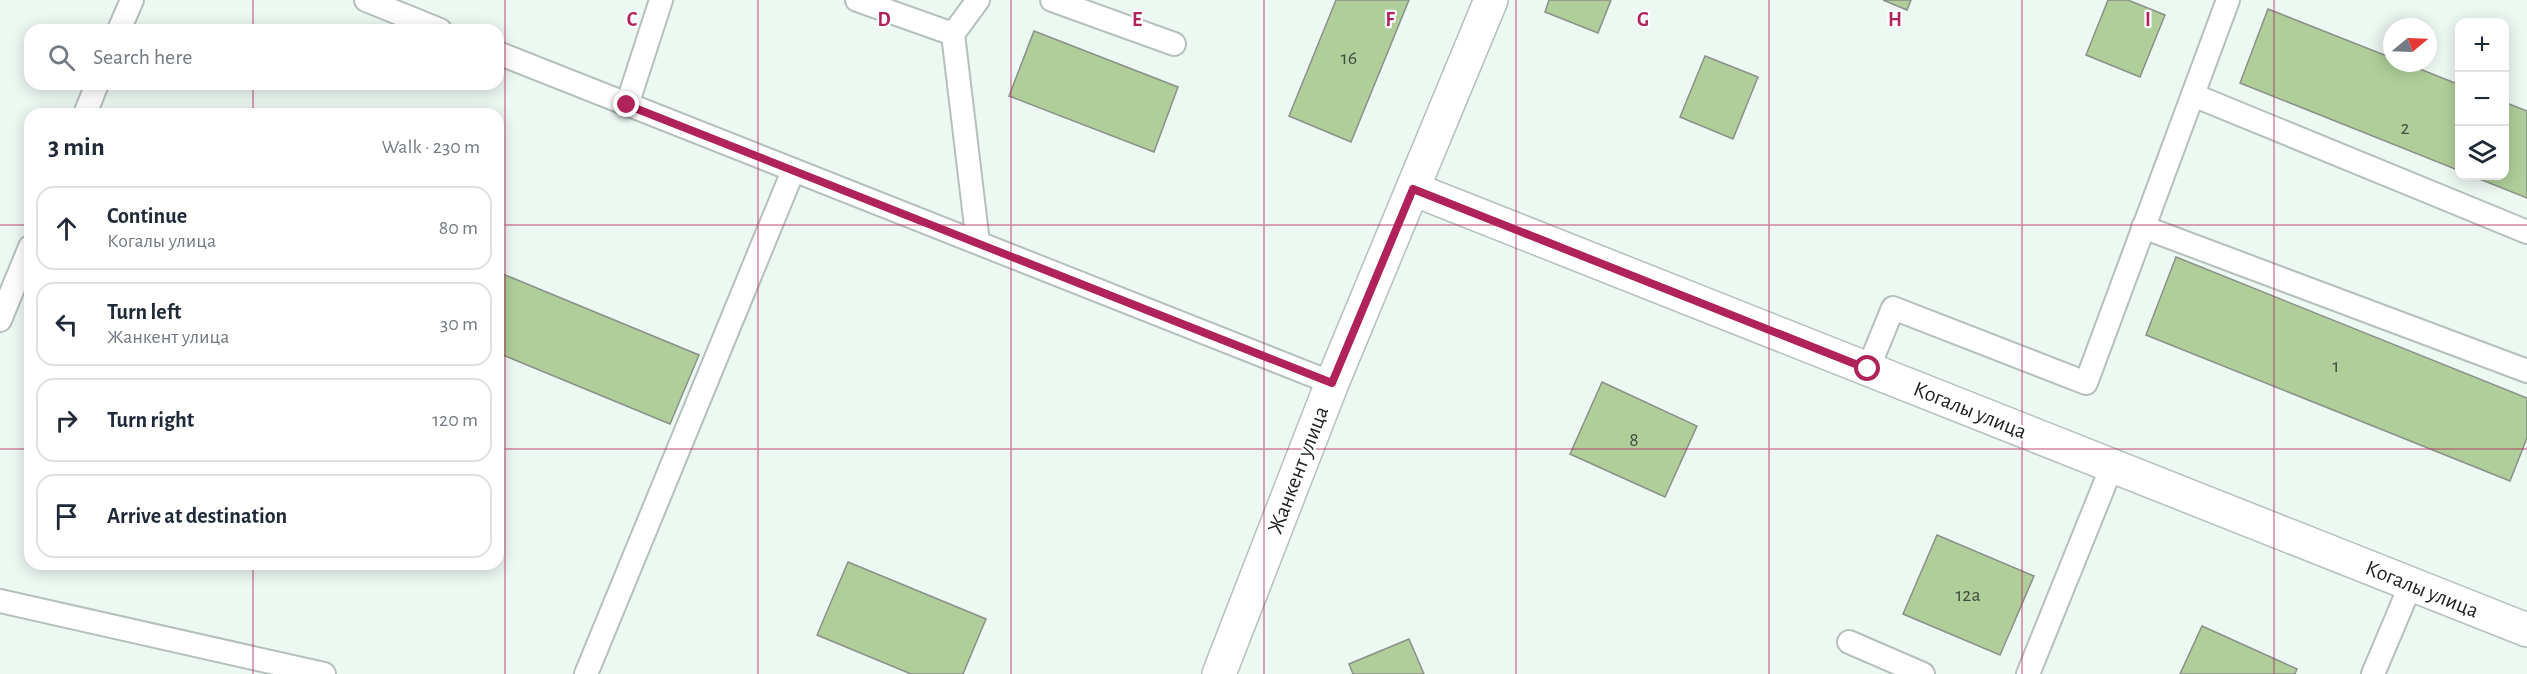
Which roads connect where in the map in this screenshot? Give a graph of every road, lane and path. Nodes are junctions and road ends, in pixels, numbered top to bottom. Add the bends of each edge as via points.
1 (132, 0) edge
2 (366, 0) edge
3 (661, 0) edge
4 (857, 0) edge
5 (978, 0) edge
6 (1052, 0) edge
7 (1491, 0) edge
8 (2228, 0) edge
9 (122, 24) edge
10 (425, 24) edge
11 (953, 34) junction
12 (1174, 44) dead end
13 (504, 55) edge
14 (95, 90) edge
15 (2193, 95) junction
16 (627, 105) junction
17 (87, 108) edge
18 (793, 171) junction
19 (1413, 189) junction
20 (2143, 227) junction
21 (2527, 232) edge
22 (978, 243) junction
23 (24, 262) edge
24 (0, 320) edge
25 (1868, 369) junction
26 (2527, 371) edge
27 (1332, 383) junction
28 (2112, 466) junction
29 (2411, 584) junction
30 (0, 601) edge
31 (2525, 624) edge
32 (1849, 642) dead end
33 (2031, 673) edge
34 (324, 674) edge
35 (586, 674) edge
36 (1219, 674) edge
37 (1923, 674) edge
38 (2373, 674) edge

1 - 9 lane
2 - 10 lane
3 - 16 lane
4 - 11 lane
5 - 11 lane
6 - 12 lane
7 - 19 street, Жанкент улица
8 - 15 lane
11 - 22 lane
13 - 16 lane
14 - 17 lane
15 - 20 lane
15 - 21 lane
16 - 18 lane
18 - 22 lane
18 - 35 lane
19 - 25 street, Когалы улица
19 - 27 street, Жанкент улица
20 - 25 lane via 2086,383 1893,308
20 - 26 lane
22 - 27 lane
23 - 24 lane
25 - 28 street, Когалы улица
27 - 36 street, Жанкент улица
28 - 29 street, Когалы улица
28 - 33 lane
29 - 31 street, Когалы улица
29 - 38 lane
30 - 34 lane
32 - 37 lane

